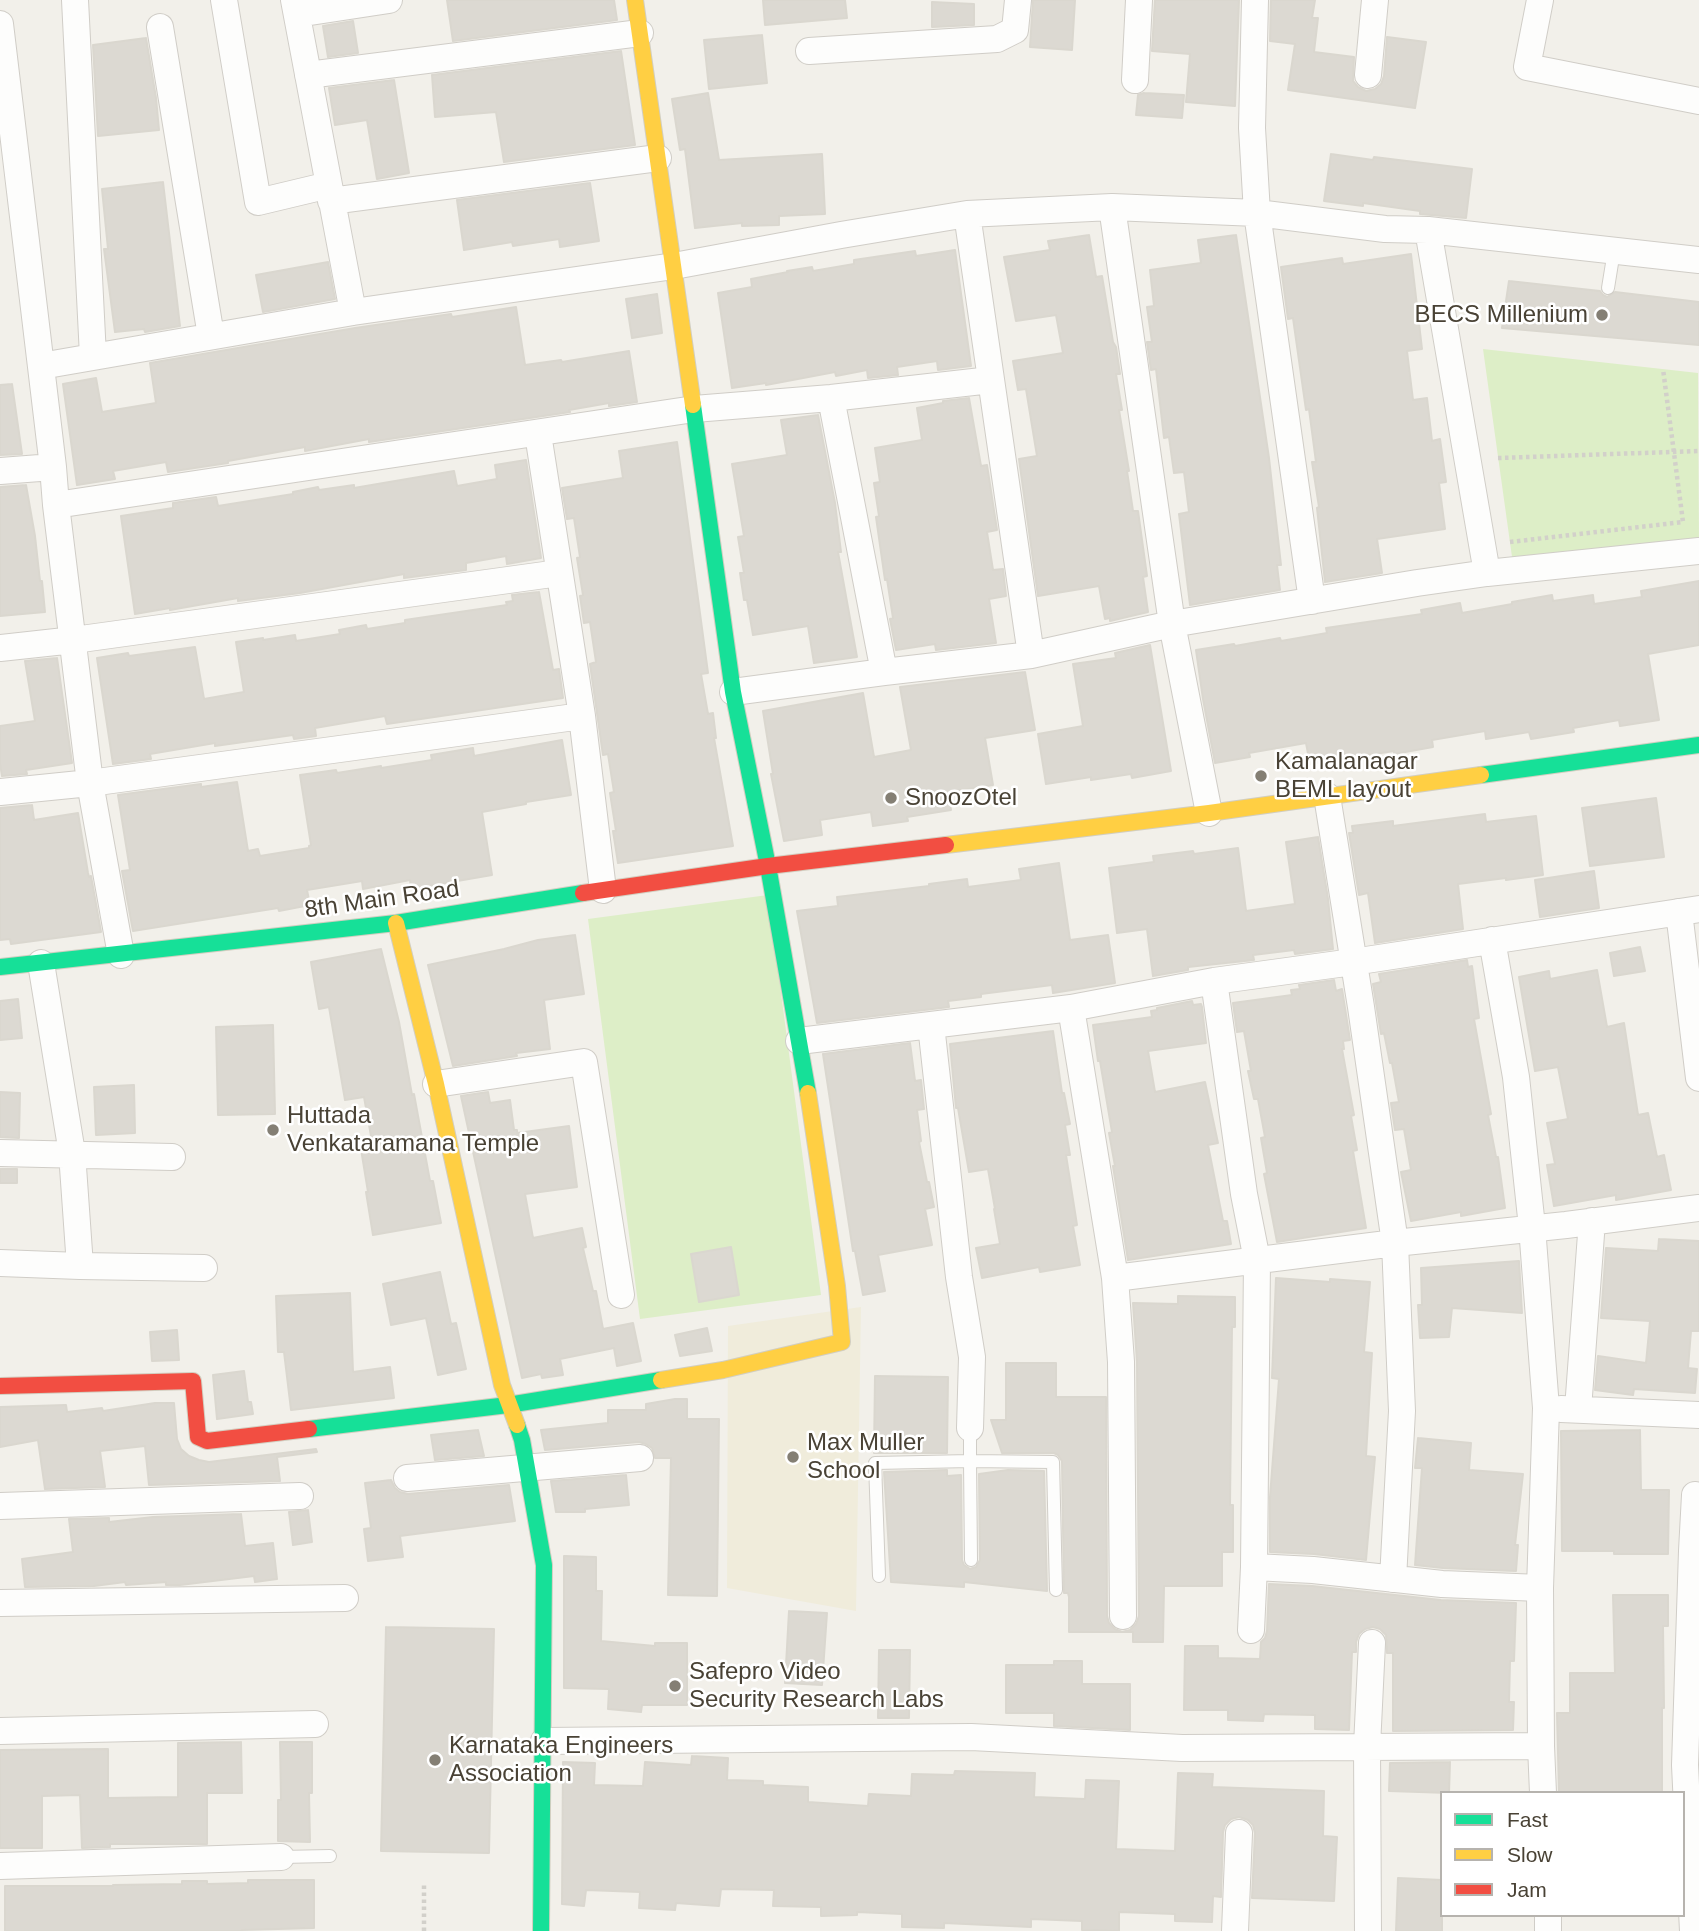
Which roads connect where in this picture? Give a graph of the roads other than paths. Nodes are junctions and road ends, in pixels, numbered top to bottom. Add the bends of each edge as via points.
1 (75, 0) edge
2 (224, 0) edge
3 (389, 0) edge
4 (635, 0) edge
5 (1018, 0) edge
6 (1139, 0) edge
7 (1255, 0) edge
8 (1375, 0) edge
9 (1540, 0) edge
10 (296, 7) edge
11 (0, 24) edge
12 (160, 27) dead end
13 (640, 33) junction
14 (809, 51) dead end
15 (308, 75) junction
16 (1368, 75) dead end
17 (1135, 80) dead end
18 (1699, 101) edge
19 (658, 158) junction
20 (330, 193) junction
21 (1112, 207) junction
22 (1256, 213) junction
23 (967, 214) junction
24 (1428, 230) junction
25 (1614, 251) junction
26 (1699, 260) edge
27 (674, 266) junction
28 (1608, 288) dead end
29 (352, 312) junction
30 (211, 336) junction
31 (93, 356) junction
32 (41, 366) junction
33 (990, 380) junction
34 (831, 398) junction
35 (694, 409) junction
36 (538, 434) junction
37 (53, 467) junction
38 (0, 471) edge
39 (55, 505) junction
40 (1699, 551) edge
41 (559, 573) junction
42 (1487, 573) junction
43 (1312, 601) junction
44 (1172, 624) junction
45 (74, 640) junction
46 (0, 648) edge
47 (1031, 655) junction
48 (884, 672) junction
49 (733, 692) junction
50 (582, 716) junction
51 (1699, 745) edge
52 (90, 783) junction
53 (0, 792) edge
54 (1327, 796) junction
55 (1209, 813) junction
56 (768, 866) junction
57 (603, 890) junction
58 (1689, 911) edge
59 (396, 923) junction
60 (1492, 940) junction
61 (121, 954) junction
62 (1353, 962) junction
63 (41, 963) junction
64 (0, 967) edge
65 (1214, 981) junction
66 (1071, 1008) junction
67 (931, 1025) junction
68 (799, 1041) junction
69 (1699, 1078) edge
70 (436, 1084) junction
71 (0, 1153) edge
72 (72, 1153) junction
73 (172, 1157) dead end
74 (1699, 1208) edge
75 (1592, 1222) junction
76 (1532, 1227) junction
77 (1395, 1243) junction
78 (1257, 1260) junction
79 (0, 1263) edge
80 (80, 1266) junction
81 (205, 1268) dead end
82 (1115, 1278) junction
83 (621, 1296) dead end
84 (0, 1386) edge
85 (508, 1405) junction
86 (1546, 1408) junction
87 (1578, 1409) junction
88 (1699, 1415) edge
89 (970, 1429) joint
90 (640, 1458) dead end
91 (970, 1461) junction
92 (527, 1468) junction
93 (407, 1478) dead end
94 (1695, 1495) dead end
95 (300, 1496) dead end
96 (0, 1506) edge
97 (971, 1560) dead end
98 (1254, 1567) junction
99 (879, 1576) dead end
100 (1393, 1579) junction
101 (1540, 1588) junction
102 (1056, 1590) dead end
103 (345, 1598) dead end
104 (0, 1604) edge
105 (1123, 1616) dead end
106 (1251, 1630) dead end
107 (1372, 1643) dead end
108 (315, 1724) dead end
109 (0, 1731) edge
110 (544, 1741) junction
111 (1367, 1746) junction
112 (1541, 1746) junction
113 (1543, 1791) edge
114 (1239, 1833) dead end
115 (330, 1856) dead end
116 (281, 1857) joint
117 (0, 1867) edge
118 (541, 1931) edge
119 (1235, 1931) edge
120 (1368, 1931) edge
121 (1693, 1931) edge

1 - 31 street
2 - 20 street via 258,202
3 - 10 street
4 - 13 street
5 - 14 street via 1015,30 997,39
6 - 17 street
7 - 22 street via 1252,128
8 - 16 street
9 - 18 street via 1527,67
10 - 15 street
11 - 32 street
12 - 30 street
13 - 15 street
13 - 19 street
15 - 20 street
19 - 20 street
19 - 27 street
20 - 29 street
21 - 22 street
21 - 23 street
21 - 44 street
22 - 24 street
22 - 43 street
23 - 27 street
23 - 33 street
24 - 25 street
24 - 42 street
25 - 26 street
25 - 28 lane
27 - 29 street
27 - 35 street
29 - 30 street
30 - 31 street
31 - 32 street
32 - 37 street
33 - 34 street
33 - 47 street
34 - 35 street
34 - 48 street
35 - 36 street
35 - 49 street
36 - 39 street
36 - 41 street
37 - 38 street
37 - 39 street
39 - 45 street
40 - 42 street
41 - 45 street
41 - 50 street
42 - 43 street
43 - 44 street
44 - 47 street
44 - 55 street
45 - 46 street
45 - 52 street
47 - 48 street
48 - 49 street
49 - 56 street
50 - 52 street
50 - 57 street
51 - 54 street, 8th Main Road
52 - 53 street
52 - 61 street
54 - 55 street, 8th Main Road
54 - 62 street
55 - 56 street, 8th Main Road
56 - 57 street, 8th Main Road
56 - 68 street
57 - 59 street, 8th Main Road
58 - 60 street
58 - 69 street
59 - 61 street, 8th Main Road
59 - 70 street
60 - 62 street
60 - 76 street via 1517,1077
61 - 63 street, 8th Main Road
62 - 65 street
62 - 77 street
63 - 64 street, 8th Main Road
63 - 72 street
65 - 66 street
65 - 78 street
66 - 67 street
66 - 82 street
67 - 68 street
67 - 89 street via 972,1357
68 - 85 street via 842,1342 723,1370
70 - 83 street via 583,1062
70 - 85 street
71 - 72 street
72 - 73 street
72 - 80 street
74 - 75 street
75 - 76 street
75 - 87 street
76 - 77 street
76 - 86 street
77 - 78 street
77 - 100 street via 1402,1411
78 - 82 street
78 - 98 street
79 - 80 street
80 - 81 street
82 - 105 street via 1121,1376
84 - 85 street via 193,1381 198,1437 207,1441
85 - 92 street
86 - 87 street
86 - 101 street
87 - 88 street
89 - 91 lane
90 - 92 street
91 - 97 lane
91 - 99 lane via 875,1464
91 - 102 lane via 1053,1462
92 - 93 street
92 - 110 street via 544,1565
94 - 121 street via 1685,1765
95 - 96 street
98 - 100 street
98 - 106 street
100 - 101 street
101 - 112 street
103 - 104 street
107 - 111 street
108 - 109 street
110 - 111 street via 971,1737 1182,1748
110 - 118 street
111 - 112 street
111 - 120 street
112 - 113 street
114 - 119 street
115 - 116 lane
116 - 117 street

